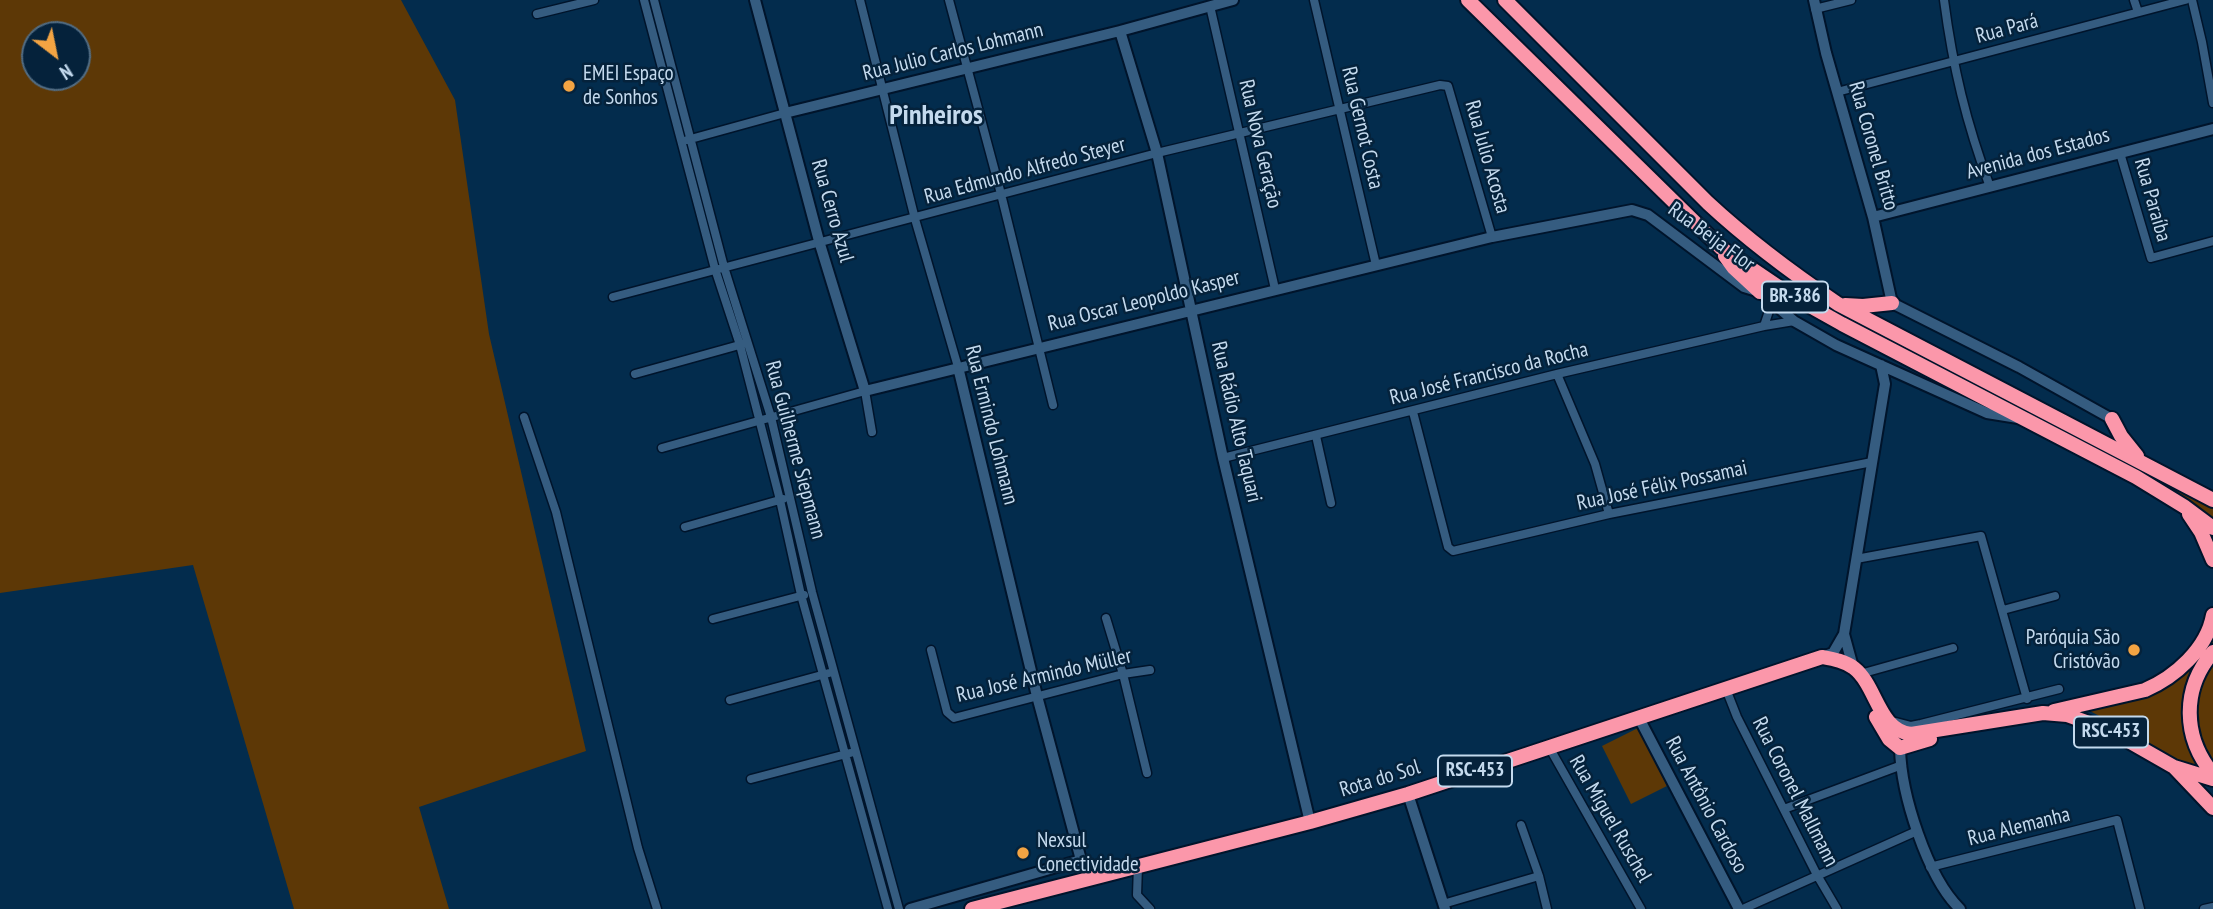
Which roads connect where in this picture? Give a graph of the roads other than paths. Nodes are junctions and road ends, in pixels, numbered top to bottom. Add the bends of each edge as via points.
1 (594, 0) edge
2 (644, 0) edge
3 (654, 0) edge
4 (755, 0) edge
5 (860, 0) edge
6 (949, 0) edge
7 (1233, 0) edge
8 (1314, 0) edge
9 (1468, 0) edge
10 (1505, 0) edge
11 (1852, 0) edge
12 (1944, 0) edge
13 (2134, 0) edge
14 (2185, 0) edge
15 (2192, 0) edge
16 (1814, 4) edge
17 (1210, 6) junction
18 (2137, 12) junction
19 (537, 14) dead end
20 (1120, 31) junction
21 (2213, 39) edge
22 (2203, 41) junction
23 (1952, 62) junction
24 (967, 69) junction
25 (1448, 86) joint
26 (882, 88) junction
27 (1837, 92) junction
28 (2213, 103) edge
29 (1339, 110) junction
30 (785, 113) junction
31 (2213, 129) edge
32 (1241, 135) junction
33 (685, 140) junction
34 (1157, 153) junction
35 (2120, 153) junction
36 (1990, 187) junction
37 (1001, 194) junction
38 (1640, 211) joint
39 (1873, 217) junction
40 (915, 219) junction
41 (1492, 237) junction
42 (819, 241) junction
43 (2213, 241) edge
44 (1721, 248) junction
45 (1377, 265) junction
46 (720, 268) junction
47 (1275, 289) junction
48 (1760, 292) junction
49 (612, 297) dead end
50 (1772, 302) junction
51 (1892, 303) junction
52 (1838, 304) junction
53 (1191, 310) junction
54 (1794, 321) junction
55 (1764, 326) junction
56 (744, 344) junction
57 (1038, 346) junction
58 (1881, 365) junction
59 (958, 367) junction
60 (1895, 371) junction
61 (635, 374) dead end
62 (1557, 374) junction
63 (1885, 384) junction
64 (865, 391) junction
65 (1052, 405) dead end
66 (1413, 412) junction
67 (524, 417) dead end
68 (771, 417) junction
69 (2021, 418) junction
70 (2112, 419) joint
71 (760, 420) junction
72 (872, 432) dead end
73 (1316, 436) junction
74 (662, 448) dead end
75 (1223, 458) junction
76 (1872, 462) junction
77 (2143, 462) junction
78 (790, 496) junction
79 (780, 500) junction
80 (2212, 500) edge
81 (1331, 503) dead end
82 (2185, 507) junction
83 (1609, 514) junction
84 (685, 527) dead end
85 (2213, 528) edge
86 (802, 543) junction
87 (790, 546) junction
88 (1856, 559) junction
89 (2213, 560) edge
90 (812, 592) junction
91 (802, 595) junction
92 (2055, 596) dead end
93 (2003, 610) junction
94 (2213, 615) edge
95 (1106, 618) dead end
96 (713, 619) dead end
97 (1844, 634) junction
98 (1954, 648) dead end
99 (931, 650) dead end
100 (2213, 652) edge
101 (1822, 657) junction
102 (1150, 670) dead end
103 (834, 672) junction
104 (1123, 674) junction
105 (824, 675) junction
106 (1859, 675) junction
107 (1726, 689) junction
108 (2059, 689) dead end
109 (1037, 695) junction
110 (2027, 699) junction
111 (730, 700) dead end
112 (2043, 713) junction
113 (1885, 716) junction
114 (1639, 718) junction
115 (1985, 724) junction
116 (1948, 728) junction
117 (1896, 731) junction
118 (1549, 747) junction
119 (1900, 748) junction
120 (856, 751) junction
121 (845, 754) junction
122 (1902, 765) junction
123 (2174, 767) junction
124 (1147, 773) dead end
125 (2213, 774) edge
126 (751, 779) dead end
127 (2213, 779) edge
128 (1408, 794) junction
129 (2213, 808) edge
130 (1784, 809) junction
131 (1310, 822) junction
132 (1521, 825) dead end
133 (1917, 831) junction
134 (1081, 860) junction
135 (1138, 866) junction
136 (1930, 867) junction
137 (1100, 875) junction
138 (1816, 875) junction
139 (1539, 876) junction
140 (965, 894) junction
141 (1444, 906) edge
142 (2213, 907) edge
143 (657, 909) edge
144 (888, 909) edge
145 (899, 909) edge
146 (910, 909) edge
147 (971, 909) edge
148 (1150, 909) edge
149 (1547, 909) edge
150 (1641, 909) edge
151 (1741, 909) edge
152 (1837, 909) edge
153 (1960, 909) edge
154 (2140, 909) edge
155 (2204, 909) edge

1 - 19 street
2 - 33 street, Rua Guilherme Siepmann
3 - 33 street, Rua Guilherme Siepmann
4 - 30 street, Rua Cerro Azul
5 - 26 street, Rua Ermindo Lohmann
6 - 24 street
7 - 17 street, Rua Julio Carlos Lohmann
8 - 29 street, Rua Gernot Costa
9 - 44 highway, BR-386
10 - 52 highway, BR-386 via 1738,231
11 - 16 street
12 - 23 street
13 - 18 street
14 - 18 street, Rua Pará
15 - 22 street
16 - 27 street, Rua Coronel Britto
17 - 20 street, Rua Julio Carlos Lohmann
17 - 32 street, Rua Nova Geração
18 - 23 street, Rua Pará
20 - 24 street, Rua Julio Carlos Lohmann
20 - 34 street, Rua Rádio Alto Taquari
21 - 22 street
22 - 28 street
23 - 27 street, Rua Pará
23 - 36 street
24 - 26 street, Rua Julio Carlos Lohmann
24 - 37 street
25 - 29 street, Rua Edmundo Alfredo Steyer
25 - 41 street, Rua Julio Acosta
26 - 30 street, Rua Julio Carlos Lohmann
26 - 40 street, Rua Ermindo Lohmann
27 - 39 street, Rua Coronel Britto
29 - 32 street, Rua Edmundo Alfredo Steyer
29 - 45 street, Rua Gernot Costa
30 - 33 street, Rua Julio Carlos Lohmann
30 - 42 street, Rua Cerro Azul
31 - 35 street, Avenida dos Estados
32 - 34 street, Rua Edmundo Alfredo Steyer
32 - 47 street, Rua Nova Geração
33 - 46 street, Rua Guilherme Siepmann
34 - 37 street, Rua Edmundo Alfredo Steyer
34 - 53 street, Rua Rádio Alto Taquari
35 - 36 street, Avenida dos Estados
35 - 43 street, Rua Paraíba via 2151,258
36 - 39 street, Avenida dos Estados
37 - 40 street, Rua Edmundo Alfredo Steyer
37 - 57 street
38 - 41 street, Rua Oscar Leopoldo Kasper
38 - 48 street, Rua Beija Flor via 1736,281
39 - 51 street, Rua Coronel Britto
40 - 42 street, Rua Edmundo Alfredo Steyer
40 - 59 street, Rua Ermindo Lohmann
41 - 45 street, Rua Oscar Leopoldo Kasper
42 - 46 street, Rua Edmundo Alfredo Steyer
42 - 64 street, Rua Cerro Azul
44 - 48 highway via 1733,267
44 - 69 highway, BR-386 via 1792,296
45 - 47 street, Rua Oscar Leopoldo Kasper
46 - 49 street, Rua Edmundo Alfredo Steyer
46 - 56 street, Rua Guilherme Siepmann
47 - 53 street, Rua Oscar Leopoldo Kasper
48 - 50 street, Rua Beija Flor
50 - 54 street, Rua Beija Flor
50 - 55 street
51 - 52 highway
51 - 70 street
52 - 77 highway, BR-386
53 - 57 street, Rua Oscar Leopoldo Kasper
53 - 75 street, Rua Rádio Alto Taquari
54 - 55 street, Rua José Francisco da Rocha
54 - 58 street, Rua Beija Flor
55 - 62 street, Rua José Francisco da Rocha
56 - 61 street
56 - 68 street, Rua Guilherme Siepmann
56 - 71 street, Rua Guilherme Siepmann
57 - 59 street, Rua Oscar Leopoldo Kasper
57 - 65 street
58 - 60 street, Rua Beija Flor
58 - 63 street
59 - 64 street, Rua Oscar Leopoldo Kasper
59 - 109 street, Rua Ermindo Lohmann
60 - 63 street
60 - 69 street, Rua Beija Flor via 1987,413
62 - 66 street, Rua José Francisco da Rocha
62 - 83 street via 1595,464
63 - 76 street
64 - 68 street, Rua Oscar Leopoldo Kasper
64 - 72 street, Rua Cerro Azul
66 - 73 street, Rua José Francisco da Rocha
66 - 83 street, Rua José Félix Possamai via 1448,547 1453,551
67 - 143 street via 556,512
68 - 71 street, Rua Oscar Leopoldo Kasper
68 - 78 street, Rua Guilherme Siepmann
69 - 82 highway, BR-386
70 - 77 highway
71 - 74 street, Rua Oscar Leopoldo Kasper
71 - 79 street, Rua Guilherme Siepmann
73 - 75 street, Rua José Francisco da Rocha
73 - 81 street
75 - 131 street, Rua Rádio Alto Taquari
76 - 83 street, Rua José Félix Possamai
76 - 88 street
77 - 80 highway, BR-386
78 - 79 street
78 - 86 street, Rua Guilherme Siepmann
79 - 84 street
79 - 87 street, Rua Guilherme Siepmann
82 - 85 highway, BR-386
82 - 89 highway
86 - 87 street
86 - 90 street, Rua Guilherme Siepmann
87 - 91 street, Rua Guilherme Siepmann
88 - 93 street via 1981,536
88 - 97 street
90 - 91 street
90 - 103 street, Rua Guilherme Siepmann
91 - 96 street
91 - 105 street, Rua Guilherme Siepmann
92 - 93 street
93 - 110 street
94 - 112 highway via 2194,653 2158,684
95 - 104 street
97 - 101 street via 1833,653
97 - 106 street
98 - 106 street
99 - 109 street, Rua José Armindo Müller via 947,712 954,718
100 - 125 highway via 2197,676 2189,726 2198,754
101 - 106 highway via 1844,662
101 - 107 highway, Rota do Sol / RSC-453
102 - 104 street, Rua José Armindo Müller
103 - 105 street
103 - 120 street, Rua Guilherme Siepmann
104 - 109 street, Rua José Armindo Müller
104 - 124 street
105 - 111 street
105 - 121 street, Rua Guilherme Siepmann
106 - 113 highway
106 - 119 highway via 1884,732
107 - 114 highway, Rota do Sol / RSC-453
107 - 130 street, Rua Coronel Mallmann
108 - 110 street
109 - 134 street, Rua Ermindo Lohmann
110 - 113 street via 1921,724 1902,725
112 - 115 highway, RSC-453
112 - 123 highway, RSC-453 via 2089,722
113 - 117 highway
114 - 118 highway, Rota do Sol / RSC-453
114 - 151 street, Rua Antônio Cardoso
115 - 116 highway, RSC-453
115 - 119 highway, RSC-453
116 - 117 highway, RSC-453 via 1911,734
116 - 119 highway via 1910,740
117 - 119 highway
118 - 128 highway, Rota do Sol / RSC-453
118 - 150 street, Rua Miguel Ruschel
119 - 122 street
120 - 121 street
120 - 145 street, Rua Guilherme Siepmann
121 - 126 street
121 - 144 street, Rua Guilherme Siepmann
122 - 130 street
122 - 133 street
123 - 127 highway, RSC-453
123 - 129 highway
128 - 131 highway, Rota do Sol / RSC-453
128 - 141 street
130 - 138 street, Rua Coronel Mallmann
131 - 135 highway, Rota do Sol / RSC-453
132 - 139 street
133 - 136 street
133 - 138 street
134 - 137 street
134 - 140 street
135 - 137 highway, Rota do Sol / RSC-453
135 - 148 street via 1137,895
136 - 153 street
136 - 154 street, Rua Alemanha via 2116,820
137 - 147 highway, Rota do Sol / RSC-453
138 - 151 street
138 - 152 street, Rua Coronel Mallmann
139 - 141 street
139 - 149 street
140 - 146 street
140 - 147 street
142 - 155 street

